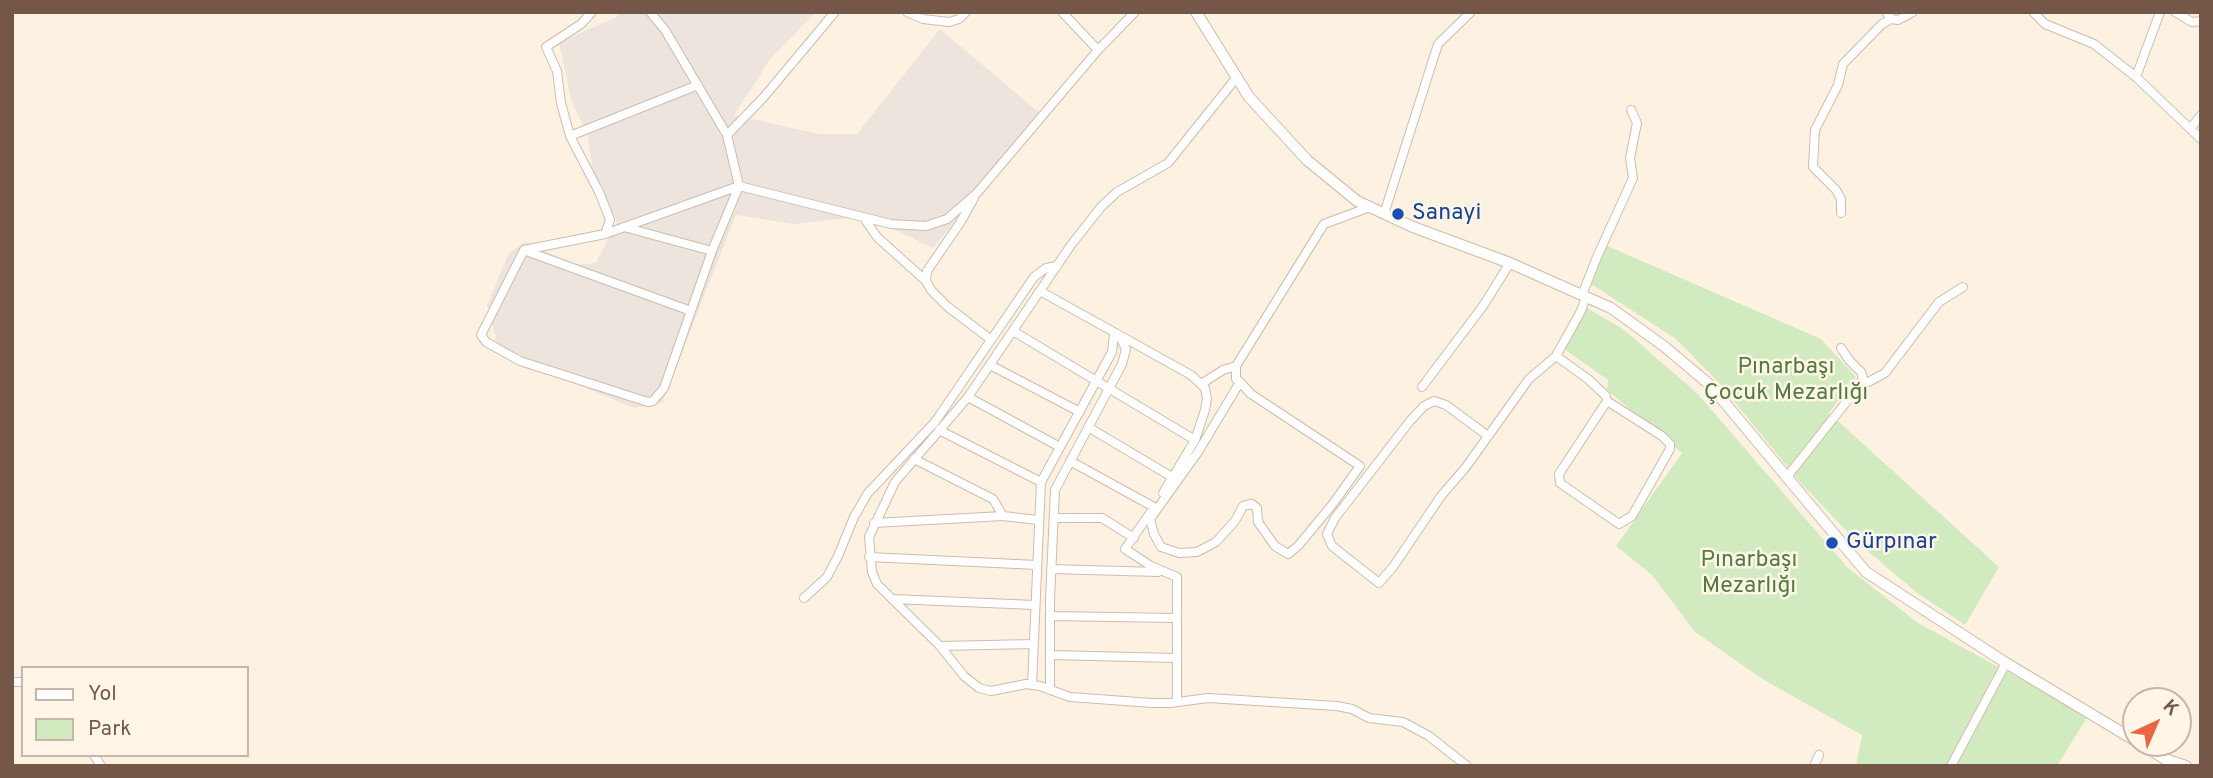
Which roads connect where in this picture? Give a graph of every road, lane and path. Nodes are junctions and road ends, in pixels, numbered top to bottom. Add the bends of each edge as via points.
1 (592, 12) edge
2 (650, 12) edge
3 (835, 12) edge
4 (907, 12) edge
5 (966, 12) edge
6 (1062, 12) edge
7 (1135, 12) edge
8 (1196, 12) edge
9 (1471, 12) edge
10 (1913, 12) edge
11 (2033, 12) edge
12 (2160, 12) edge
13 (2175, 12) edge
14 (1889, 16) edge
15 (2201, 21) edge
16 (1098, 50) junction
17 (1237, 77) junction
18 (2136, 77) junction
19 (698, 85) junction
20 (1630, 110) dead end
21 (2201, 115) edge
22 (2191, 128) junction
23 (727, 135) junction
24 (570, 136) junction
25 (2201, 139) edge
26 (739, 186) junction
27 (977, 193) junction
28 (1370, 207) junction
29 (1841, 213) dead end
30 (1384, 214) junction
31 (864, 218) junction
32 (624, 227) junction
33 (605, 234) junction
34 (523, 250) junction
35 (712, 251) junction
36 (1510, 263) junction
37 (1057, 266) junction
38 (926, 281) junction
39 (1963, 287) dead end
40 (1040, 292) junction
41 (1584, 296) junction
42 (691, 311) junction
43 (1013, 331) junction
44 (1118, 337) junction
45 (990, 339) junction
46 (1841, 348) dead end
47 (1556, 356) junction
48 (990, 365) junction
49 (1236, 366) junction
50 (1097, 381) junction
51 (1240, 382) junction
52 (1201, 384) junction
53 (1422, 387) dead end
54 (1859, 387) junction
55 (1109, 388) junction
56 (968, 397) junction
57 (1607, 401) junction
58 (1080, 412) junction
59 (1088, 427) junction
60 (939, 430) junction
61 (1488, 436) junction
62 (1195, 440) junction
63 (1060, 447) junction
64 (914, 459) junction
65 (1070, 461) junction
66 (1172, 477) junction
67 (1786, 478) junction
68 (1041, 482) junction
69 (1154, 507) junction
70 (1003, 516) junction
71 (1054, 517) junction
72 (1038, 520) junction
73 (874, 523) junction
74 (1134, 538) junction
75 (869, 557) junction
76 (1037, 565) junction
77 (1051, 569) junction
78 (1165, 572) junction
79 (804, 598) dead end
80 (891, 599) junction
81 (1035, 605) junction
82 (1050, 616) junction
83 (1176, 618) junction
84 (1033, 644) junction
85 (940, 646) junction
86 (1050, 655) junction
87 (1176, 658) junction
88 (2006, 663) junction
89 (1032, 685) junction
90 (1050, 690) junction
91 (1177, 701) junction
92 (2122, 732) edge
93 (1819, 755) dead end
94 (2164, 762) edge
95 (1467, 766) edge
96 (1814, 766) edge
97 (1951, 766) edge
98 (2186, 766) edge

1 - 24 street via 546,47 557,71
2 - 19 street
3 - 23 street
4 - 5 street via 949,22
6 - 16 street
7 - 16 street
8 - 17 main road
9 - 30 street via 1438,44
10 - 14 street via 1898,20
11 - 18 street via 2053,28 2094,44
12 - 18 street
13 - 15 street via 2192,22
14 - 29 street via 1843,64 1838,85 1815,130 1813,167 1836,190
16 - 27 street
17 - 28 main road via 1307,160
17 - 37 street via 1168,163 1117,192
18 - 22 street
19 - 23 street
19 - 24 street
20 - 41 street via 1637,122 1630,158 1633,178
21 - 22 street
22 - 25 street
23 - 26 street
24 - 33 street via 610,220
26 - 31 street
26 - 32 street
26 - 35 street
27 - 31 street via 947,219 926,226
27 - 38 street via 927,271
28 - 30 main road
28 - 49 street via 1324,224
30 - 36 main road
31 - 38 street via 877,237
32 - 33 street
32 - 35 street
33 - 34 street
34 - 42 street
34 - 42 street via 481,335 494,348 520,361 653,401 664,388
35 - 42 street
36 - 41 main road
36 - 53 street
37 - 40 street
37 - 45 street via 1034,277
38 - 45 street via 948,307
39 - 54 street via 1939,302 1885,373
40 - 43 street
40 - 44 street
41 - 47 street via 1581,311
41 - 67 main road via 1611,308 1710,385
43 - 48 street
43 - 50 street
44 - 50 street
44 - 52 street
44 - 55 street via 1126,349
45 - 79 street via 935,422 868,493 827,577
46 - 54 street via 1861,372
47 - 57 street via 1588,379
47 - 61 street via 1529,379
48 - 56 street
48 - 58 street
49 - 51 street
49 - 52 street
50 - 55 street
50 - 58 street
51 - 51 street via 1251,394 1360,466 1288,554 1275,546 1252,504 1243,506 1216,542 1197,552 1161,547 1150,519
52 - 62 street via 1207,400
54 - 67 street
55 - 59 street
55 - 62 street
56 - 60 street
56 - 63 street
57 - 57 street via 1559,474 1560,483 1619,524 1632,516 1670,444
58 - 63 street
59 - 65 street
59 - 66 street
60 - 64 street
60 - 68 street
61 - 61 street via 1380,583 1332,546 1328,534 1335,518 1424,406 1434,401 1446,405
62 - 66 street
63 - 68 street
64 - 70 street via 993,499
64 - 73 street via 895,482
65 - 69 street
65 - 71 street via 1055,490
66 - 69 street
67 - 88 main road via 1866,572
68 - 72 street
69 - 74 street
70 - 72 street
70 - 73 street
71 - 74 street via 1102,519
71 - 77 street
72 - 76 street
73 - 75 street
74 - 78 street via 1125,549
75 - 76 street
75 - 80 street via 877,584
76 - 81 street
77 - 78 street
77 - 82 street
78 - 83 street via 1177,577
80 - 81 street
80 - 85 street
81 - 84 street
82 - 83 street
82 - 86 street
83 - 87 street
84 - 85 street
84 - 89 street
85 - 89 street via 979,688 990,691
86 - 87 street
86 - 90 street
87 - 91 street
88 - 92 main road
88 - 97 street
89 - 90 street
90 - 91 street via 1098,700
91 - 95 street via 1268,700 1352,709 1369,718 1415,727
93 - 96 street
94 - 98 main road

